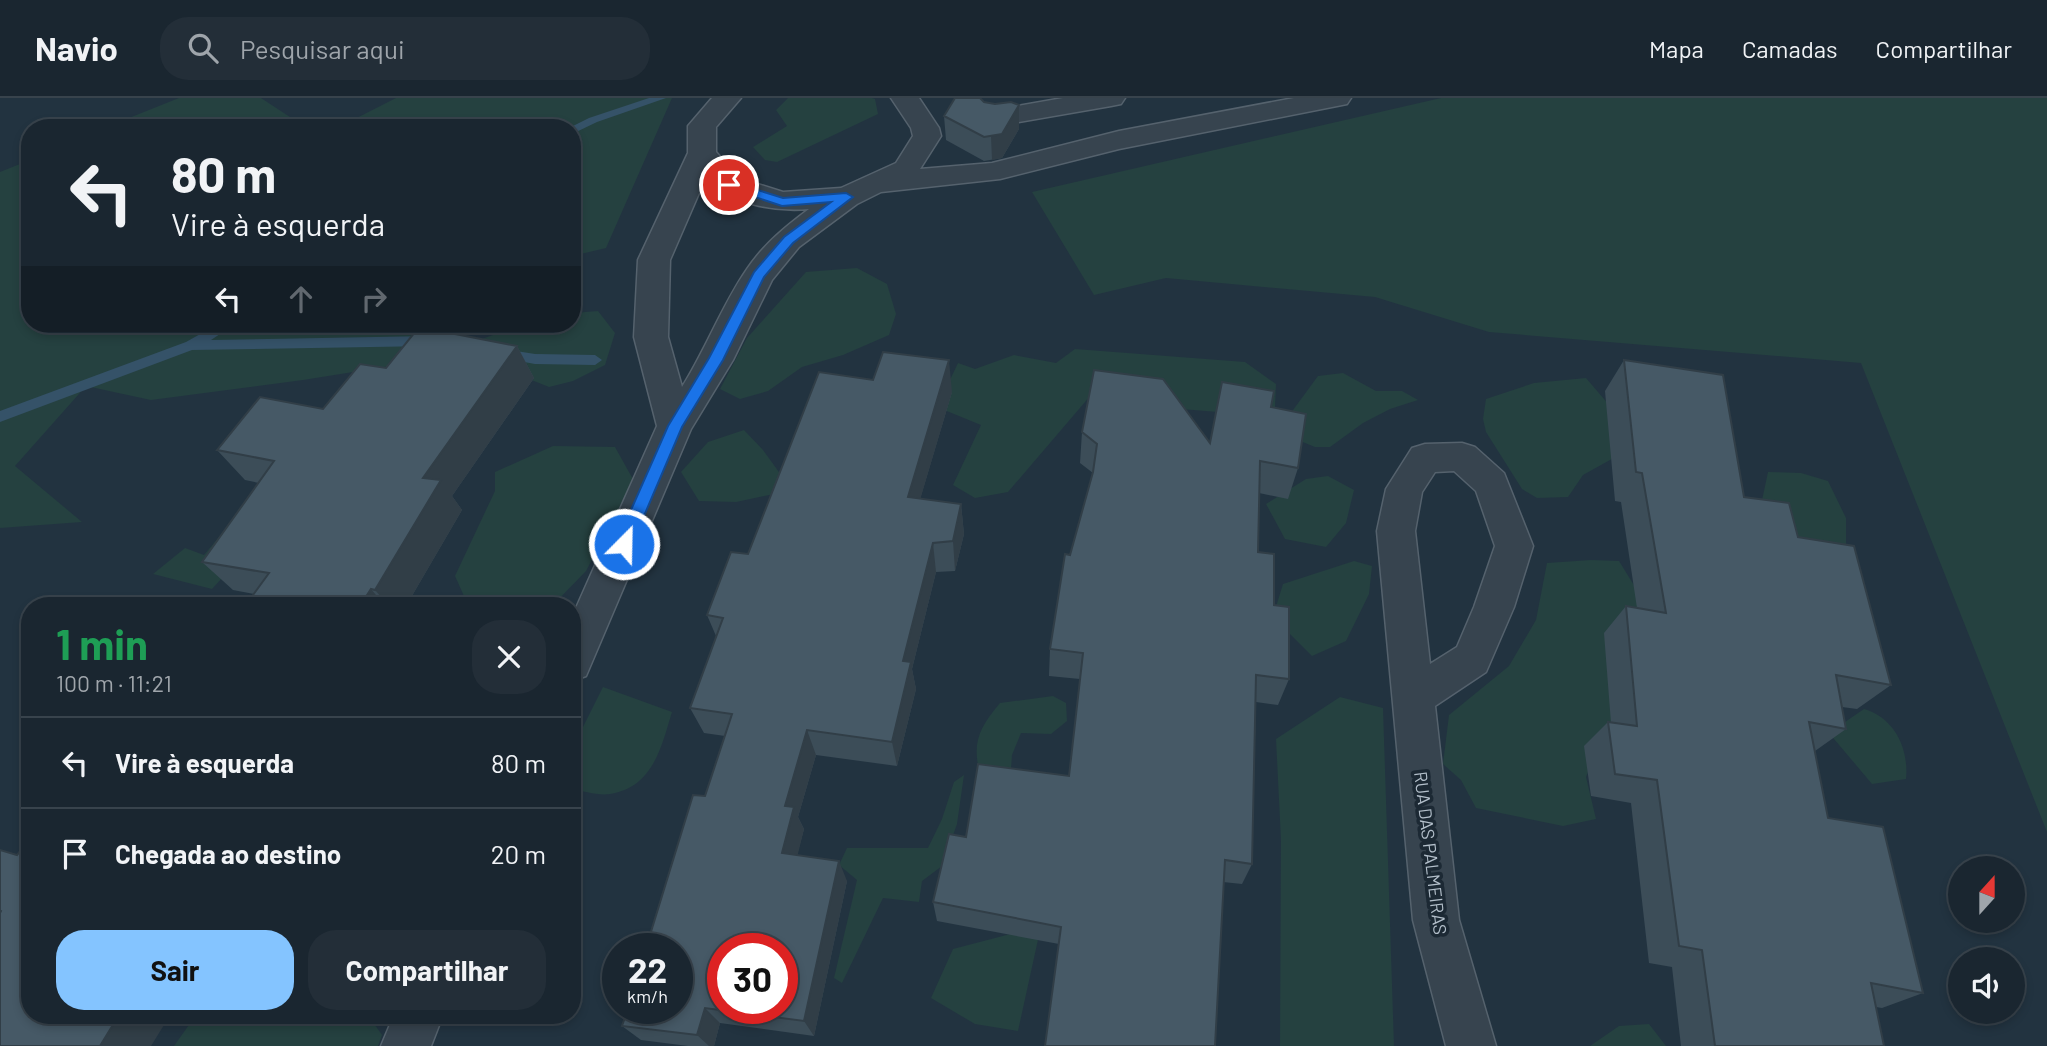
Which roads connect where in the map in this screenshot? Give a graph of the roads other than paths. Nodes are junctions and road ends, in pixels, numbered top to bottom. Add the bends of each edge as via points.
1 (727, 98) edge
2 (905, 98) edge
3 (1111, 98) edge
4 (1337, 98) edge
5 (956, 123) edge
6 (925, 128) junction
7 (702, 153) junction
8 (994, 170) junction
9 (877, 183) junction
10 (846, 197) junction
11 (675, 426) junction
12 (581, 642) edge
13 (1413, 698) junction
14 (415, 1024) edge
15 (406, 1046) edge
16 (1471, 1046) edge

1 - 7 street via 702,126
2 - 6 street
3 - 8 street via 995,118 1034,127 1037,136 1034,152
4 - 8 street via 1119,140
5 - 6 street
6 - 9 street via 927,136 905,169
7 - 10 street via 729,185 782,202
7 - 11 street via 654,260 651,337
8 - 9 street
9 - 10 street
10 - 11 street via 788,240 759,275 716,360
11 - 12 street
13 - 13 street, RUA DAS PALMEIRAS via 1398,521 1405,489 1425,458 1462,457 1491,483 1514,546 1472,659
13 - 16 street, RUA DAS PALMEIRAS via 1436,920
14 - 15 street

